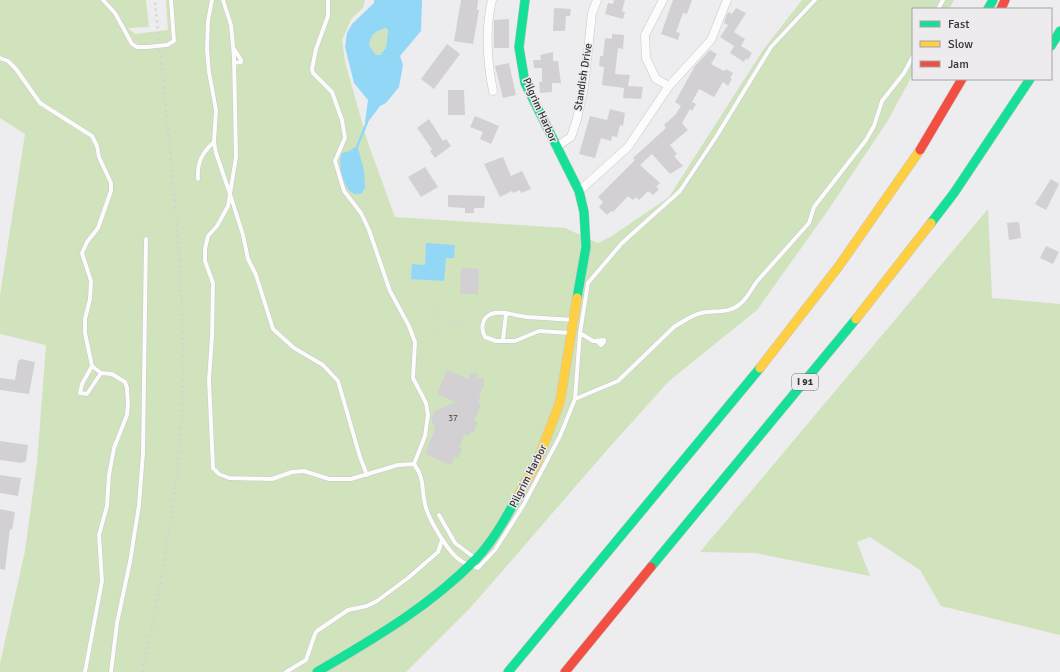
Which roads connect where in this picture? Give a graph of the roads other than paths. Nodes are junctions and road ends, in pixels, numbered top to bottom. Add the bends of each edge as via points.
1 (103, 0) edge
2 (171, 0) edge
3 (223, 0) edge
4 (328, 0) edge
5 (492, 0) edge
6 (525, 0) edge
7 (597, 0) edge
8 (663, 0) edge
9 (727, 0) edge
10 (816, 0) edge
11 (212, 1) edge
12 (1060, 31) edge
13 (1052, 44) edge
14 (0, 58) edge
15 (912, 58) edge
16 (958, 80) edge
17 (962, 80) edge
18 (1029, 80) edge
19 (669, 86) junction
20 (957, 89) junction
21 (493, 91) dead end
22 (214, 142) junction
23 (556, 147) junction
24 (198, 179) dead end
25 (579, 191) junction
26 (230, 194) junction
27 (146, 239) dead end
28 (506, 314) junction
29 (575, 320) junction
30 (576, 333) junction
31 (503, 340) junction
32 (597, 341) dead end
33 (92, 366) junction
34 (101, 374) junction
35 (575, 399) junction
36 (414, 464) junction
37 (367, 475) junction
38 (439, 515) dead end
39 (442, 540) junction
40 (473, 561) junction
41 (85, 672) edge
42 (111, 672) edge
43 (286, 672) edge
44 (318, 672) edge
45 (508, 672) edge
46 (565, 672) edge

1 - 2 lane, bridge via 115,13 132,44 139,47 169,44 174,41
3 - 26 lane via 231,25 234,49 236,157
4 - 36 lane via 328,16 312,69 332,92 342,120 344,138 336,161 344,191 370,230 390,291 415,342 413,378 426,403 428,415 425,436
5 - 21 street via 489,15 488,63
6 - 23 main road, Pilgrim Harbor via 519,47 525,83
7 - 23 street, Standish Drive via 592,14 584,88 577,119 571,137
8 - 19 street via 645,35 646,58 656,79
9 - 19 street via 711,40
10 - 30 lane via 771,47 680,191 622,243 588,283
11 - 22 lane via 207,49 208,72 216,110
12 - 13 main road
14 - 33 lane via 8,61 16,69 40,103 92,136 111,183 111,191 98,228 82,253 91,281 85,333
15 - 35 lane via 904,73 882,101 874,126 866,140 814,206 810,223 755,284 746,299 740,305 726,311 700,313 684,321 674,327 618,381
16 - 20 main road
17 - 20 main road
18 - 46 main road, I 91 via 958,186 889,279
19 - 25 street via 628,147
20 - 45 main road via 886,202 822,291
22 - 24 lane via 200,157
22 - 26 lane
23 - 25 main road, Pilgrim Harbor
25 - 29 main road, Pilgrim Harbor via 583,204 586,247
26 - 37 lane via 244,235 248,259 273,329 294,348 323,365 338,381
26 - 37 lane via 228,206 208,236 205,249 205,261 213,280 209,380 213,468 229,478 272,480 292,472 304,471 337,480
27 - 42 lane via 144,432 140,490 130,562 116,622
28 - 29 lane
28 - 31 lane
28 - 31 lane via 489,314 483,326 483,334 489,339
29 - 30 main road, Pilgrim Harbor
30 - 31 lane via 539,331 521,340
30 - 32 lane
30 - 35 lane
30 - 40 main road, Pilgrim Harbor via 560,402 537,462 505,519
33 - 34 lane
33 - 34 lane via 80,393 87,394
34 - 41 lane via 112,374 124,382 128,404 127,415 114,448 107,506 99,535 102,581
35 - 40 lane via 560,436 524,504 495,550 478,568
36 - 37 lane via 398,465
36 - 39 lane via 423,480 427,511
38 - 40 lane via 455,543
39 - 40 lane via 462,562
39 - 43 lane via 438,552 377,601 348,610 318,631 306,660
40 - 44 main road, Pilgrim Harbor via 424,606

